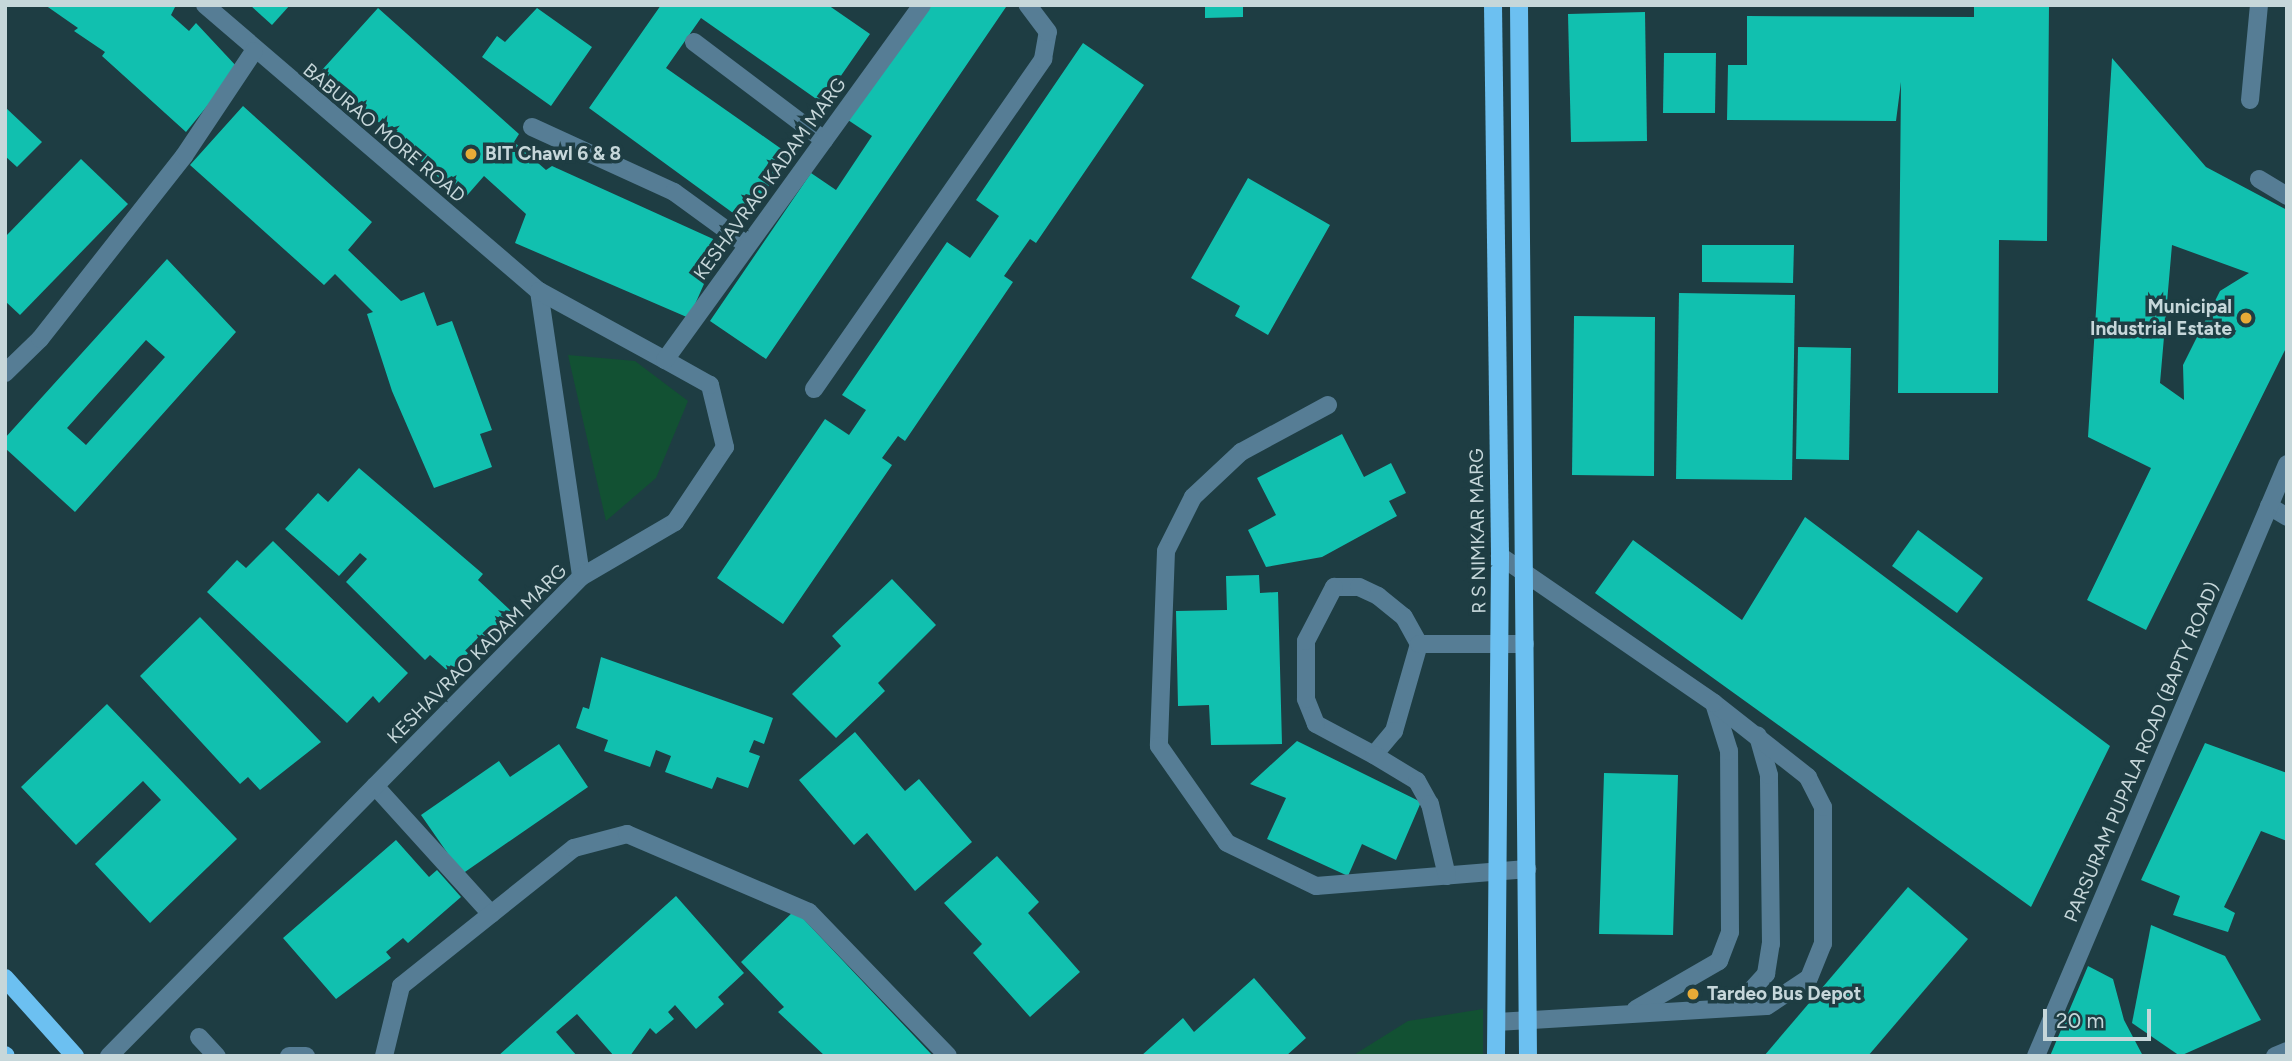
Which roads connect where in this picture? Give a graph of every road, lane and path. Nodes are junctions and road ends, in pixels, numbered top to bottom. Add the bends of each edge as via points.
1 (205, 5) edge
2 (922, 5) edge
3 (1028, 5) edge
4 (1493, 5) edge
5 (1519, 5) edge
6 (2259, 5) edge
7 (694, 42) dead end
8 (254, 51) junction
9 (2250, 100) dead end
10 (532, 127) dead end
11 (824, 140) junction
12 (2259, 179) dead end
13 (2287, 196) edge
14 (747, 245) junction
15 (539, 291) junction
16 (665, 360) junction
17 (5, 373) edge
18 (814, 388) dead end
19 (1328, 405) dead end
20 (2287, 464) edge
21 (2269, 506) junction
22 (2287, 517) edge
23 (1500, 556) junction
24 (1524, 573) junction
25 (581, 578) junction
26 (1419, 643) junction
27 (1500, 643) junction
28 (1525, 644) junction
29 (1714, 704) junction
30 (1758, 736) junction
31 (1374, 755) junction
32 (375, 786) junction
33 (1527, 869) junction
34 (1498, 872) junction
35 (1447, 876) junction
36 (491, 914) junction
37 (5, 978) edge
38 (1736, 1007) junction
39 (1633, 1010) junction
40 (1528, 1019) junction
41 (1497, 1022) junction
42 (200, 1037) dead end
43 (2287, 1051) edge
44 (75, 1056) edge
45 (109, 1056) edge
46 (217, 1056) edge
47 (289, 1056) edge
48 (306, 1056) edge
49 (384, 1056) edge
50 (948, 1056) edge
51 (1496, 1056) edge
52 (1528, 1056) edge
53 (2036, 1056) edge
54 (2275, 1056) edge

1 - 8 street, BABURAO MORE ROAD
2 - 11 street, KESHAVRAO KADAM MARG
3 - 18 street via 1048,32 1043,59
4 - 23 main road, R S NIMKAR MARG
5 - 24 main road
6 - 9 street
7 - 11 street
8 - 15 street, BABURAO MORE ROAD
8 - 17 street via 184,156 40,339
10 - 14 street via 674,192
11 - 14 street, KESHAVRAO KADAM MARG
12 - 13 street
14 - 16 street, KESHAVRAO KADAM MARG
15 - 16 street, BABURAO MORE ROAD
15 - 25 street
16 - 25 street, KESHAVRAO KADAM MARG via 710,386 725,447 675,522
19 - 35 street via 1241,452 1193,497 1166,551 1159,746 1227,843 1316,886
20 - 21 street, PARSURAM PUPALA ROAD (BAPTY ROAD)
21 - 22 street
21 - 53 street, PARSURAM PUPALA ROAD (BAPTY ROAD)
23 - 24 street
23 - 27 main road, R S NIMKAR MARG
24 - 28 main road
24 - 29 street
25 - 32 street, KESHAVRAO KADAM MARG
26 - 27 street
26 - 31 street via 1394,731
26 - 31 street via 1404,617 1359,587 1334,587 1315,618 1306,641 1306,699 1316,724
27 - 28 street
27 - 34 main road, R S NIMKAR MARG
28 - 33 main road
29 - 30 street
29 - 39 street via 1729,751 1730,932 1719,961
30 - 38 street via 1769,775 1771,944 1766,974
30 - 38 street via 1808,778 1824,807 1823,944 1809,978 1767,1006
31 - 35 street via 1417,780 1430,804
32 - 36 street
32 - 45 street, KESHAVRAO KADAM MARG
33 - 34 street
33 - 40 main road
34 - 35 street
34 - 41 main road, R S NIMKAR MARG
36 - 49 street via 401,986
36 - 50 street via 574,848 628,834 809,912
37 - 44 main road
38 - 39 street
39 - 40 street
40 - 41 street
40 - 52 main road
41 - 51 main road, R S NIMKAR MARG
42 - 46 street
43 - 54 street
47 - 48 street

